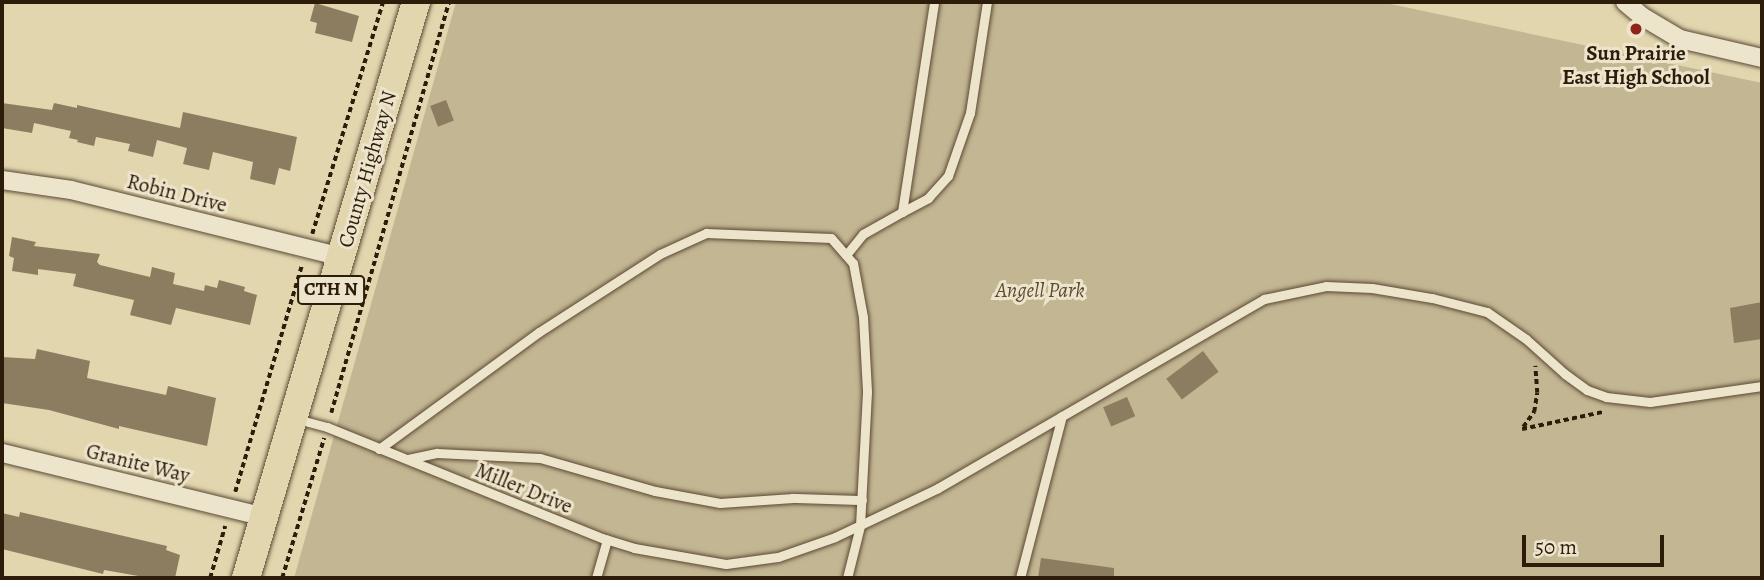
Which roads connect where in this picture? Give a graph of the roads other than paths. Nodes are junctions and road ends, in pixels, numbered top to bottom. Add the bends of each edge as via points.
1 (416, 2) edge
2 (934, 2) edge
3 (987, 2) edge
4 (1625, 2) edge
5 (1762, 58) edge
6 (2, 180) edge
7 (902, 212) junction
8 (846, 255) junction
9 (341, 257) junction
10 (1762, 386) edge
11 (1062, 416) junction
12 (293, 418) junction
13 (379, 449) junction
14 (2, 453) edge
15 (407, 459) junction
16 (862, 500) junction
17 (264, 517) junction
18 (860, 526) junction
19 (607, 540) junction
20 (246, 578) edge
21 (596, 578) edge
22 (847, 578) edge
23 (1020, 578) edge

1 - 9 main road, County Highway N / CTH N
2 - 7 lane
3 - 7 lane via 970,113 948,176 928,198
4 - 5 street via 1681,39
6 - 9 street, Robin Drive via 71,190
7 - 8 lane via 863,234
8 - 13 lane via 831,238 706,233 660,254 539,332
8 - 16 lane via 853,263 863,317 867,392
9 - 12 main road, County Highway N / CTH N
10 - 11 lane, Miller Drive via 1650,402 1606,397 1587,390 1487,312 1372,288 1326,286 1264,299
11 - 18 lane, Miller Drive via 938,488
11 - 23 lane
12 - 13 lane, Miller Drive via 327,426
12 - 17 main road, County Highway N / CTH N
13 - 15 lane, Miller Drive
14 - 17 street, Granite Way
15 - 16 lane via 438,453 540,458 655,491 720,503
15 - 19 lane, Miller Drive
16 - 18 lane
17 - 20 main road, County Highway N / CTH N
18 - 19 lane, Miller Drive via 778,557 726,564
18 - 22 lane
19 - 21 lane

